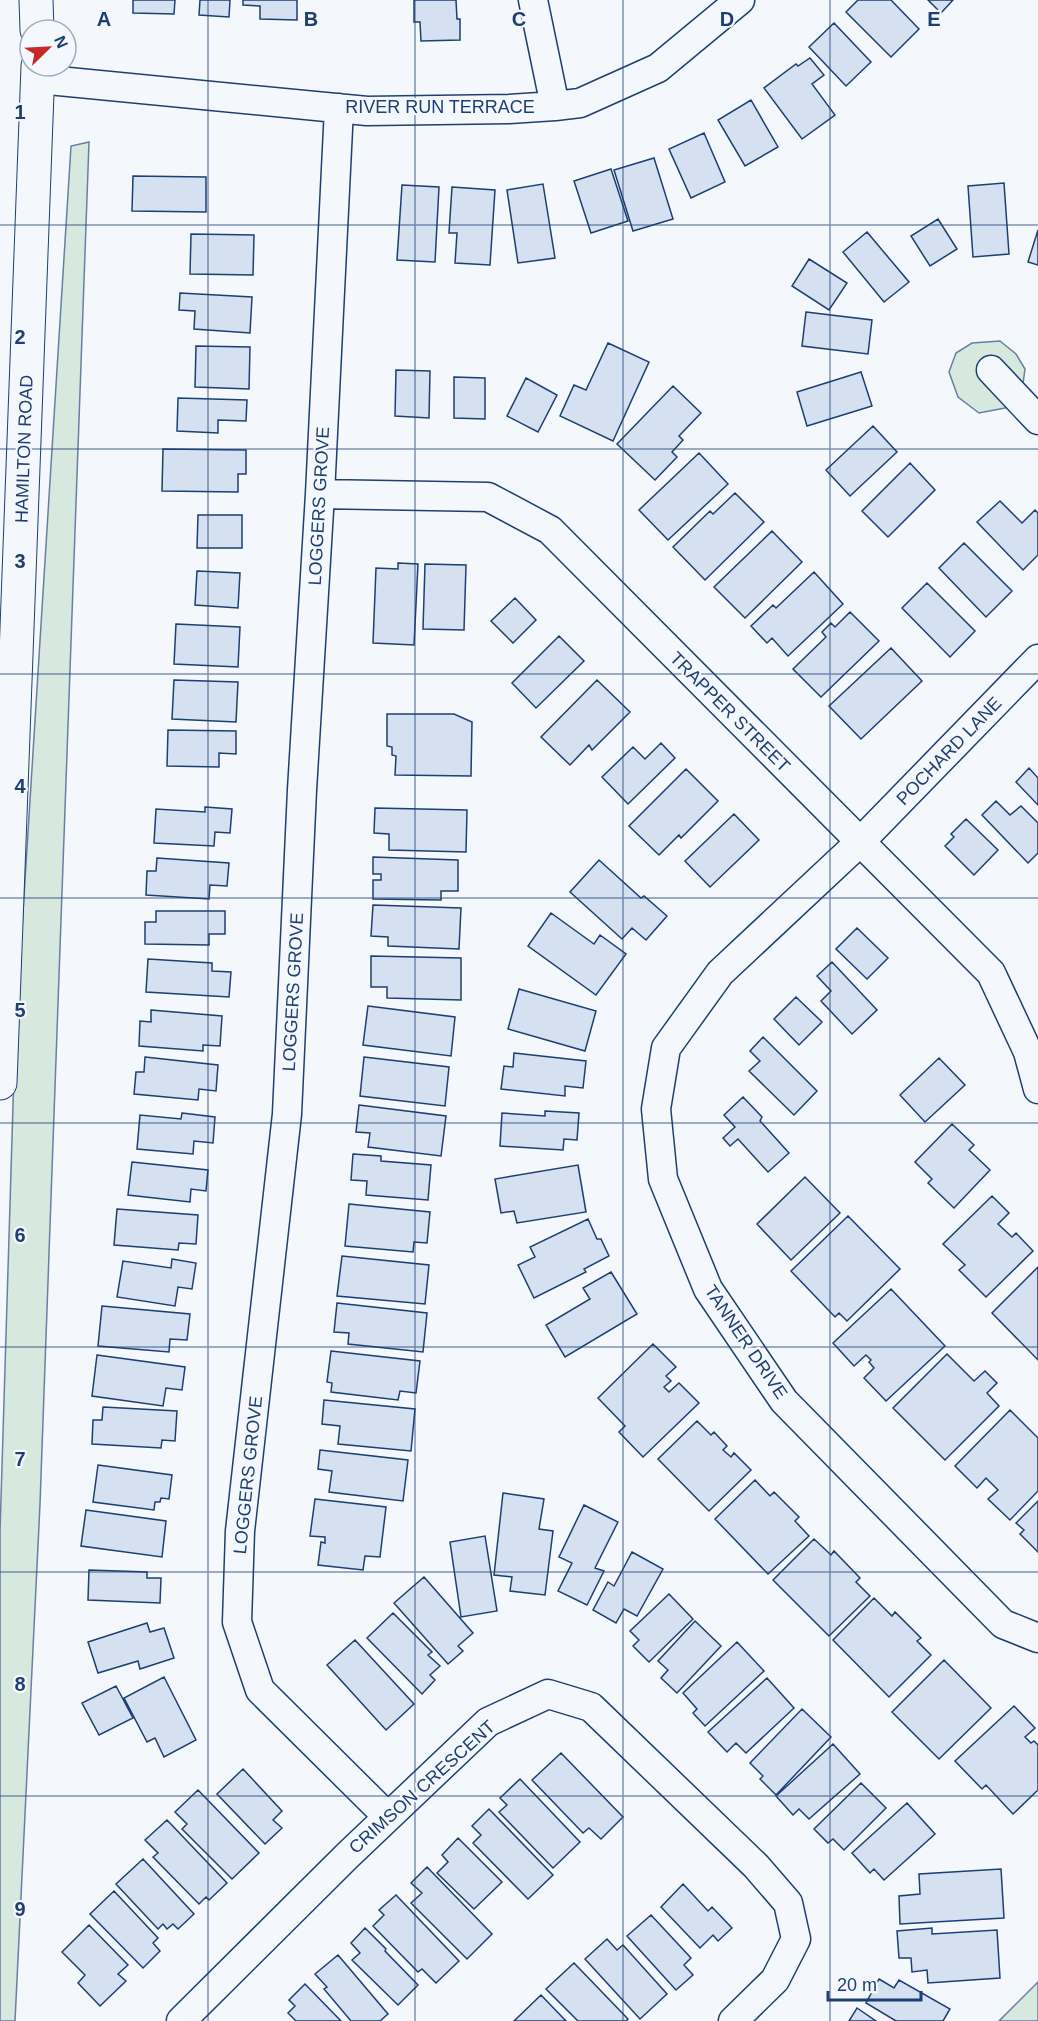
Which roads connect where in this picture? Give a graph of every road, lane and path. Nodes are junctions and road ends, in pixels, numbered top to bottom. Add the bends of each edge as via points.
1 (36, 0) edge
2 (533, 0) edge
3 (740, 0) edge
4 (37, 18) edge
5 (78, 77) edge
6 (38, 78) edge
7 (555, 106) junction
8 (339, 108) junction
9 (991, 370) dead end
10 (1038, 420) edge
11 (321, 494) junction
12 (1038, 659) edge
13 (860, 842) junction
14 (0, 1083) edge
15 (1038, 1089) edge
16 (1038, 1638) edge
17 (388, 1817) junction
18 (181, 2021) edge
19 (733, 2021) edge

1 - 4 main road
2 - 7 street
3 - 7 street, RIVER RUN TERRACE via 657,68 580,103
5 - 8 street, RIVER RUN TERRACE
6 - 14 main road, HAMILTON ROAD
7 - 8 street, RIVER RUN TERRACE via 367,111
8 - 11 street, LOGGERS GROVE
9 - 10 street
11 - 13 street, TRAPPER STREET via 488,497 550,530
11 - 17 street, LOGGERS GROVE via 287,1114 240,1531 237,1622 260,1690
12 - 13 street, POCHARD LANE
13 - 15 street, TRAPPER STREET via 991,973 1028,1052
13 - 16 street, TANNER DRIVE via 720,973 666,1048 656,1109 663,1179 708,1290 784,1401 1003,1624
17 - 18 street, CRIMSON CRESCENT
17 - 19 street, CRIMSON CRESCENT via 488,1722 548,1694 591,1707 756,1866 788,1903 796,1939 775,1980

